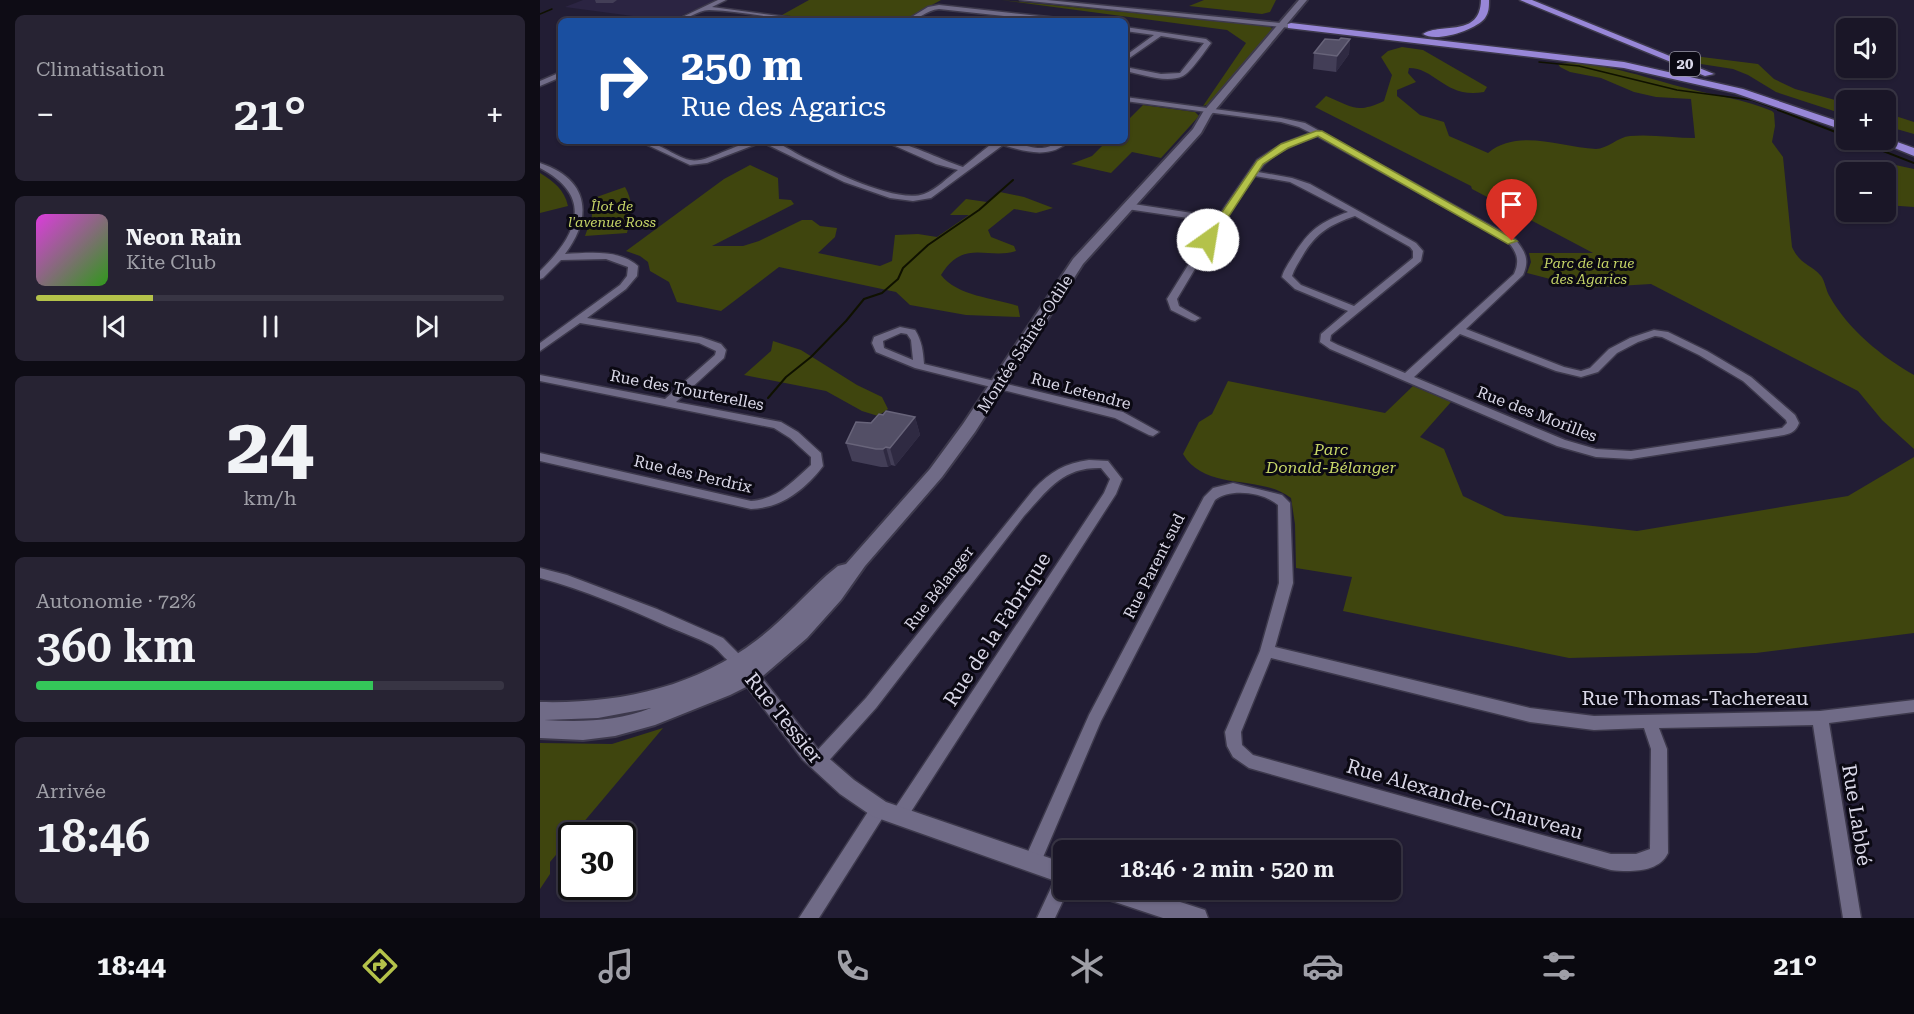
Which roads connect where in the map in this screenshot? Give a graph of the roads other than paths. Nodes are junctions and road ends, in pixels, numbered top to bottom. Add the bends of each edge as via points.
1 (723, 0) edge
2 (1024, 0) edge
3 (1060, 0) edge
4 (1303, 0) edge
5 (1312, 0) edge
6 (1485, 0) edge
7 (1524, 0) edge
8 (705, 8) junction
9 (984, 11) junction
10 (754, 14) junction
11 (683, 18) edge
12 (745, 18) edge
13 (788, 18) edge
14 (913, 18) edge
15 (974, 18) edge
16 (1028, 18) edge
17 (1288, 24) junction
18 (1128, 29) edge
19 (1160, 34) junction
20 (1128, 57) edge
21 (1128, 70) edge
22 (558, 75) edge
23 (540, 84) edge
24 (1128, 99) edge
25 (1214, 111) junction
26 (1836, 123) edge
27 (1836, 124) edge
28 (1319, 133) junction
29 (649, 144) edge
30 (751, 144) edge
31 (771, 144) edge
32 (895, 144) edge
33 (997, 144) edge
34 (1014, 144) edge
35 (1062, 144) edge
36 (540, 165) edge
37 (963, 169) junction
38 (1252, 173) junction
39 (1126, 206) junction
40 (1355, 213) junction
41 (1220, 220) junction
42 (558, 257) junction
43 (540, 276) edge
44 (1353, 309) junction
45 (1195, 318) dead end
46 (579, 320) junction
47 (1460, 330) junction
48 (540, 348) edge
49 (919, 366) dead end
50 (1407, 377) junction
51 (540, 378) edge
52 (999, 386) junction
53 (668, 403) junction
54 (1153, 432) dead end
55 (817, 456) joint
56 (540, 457) edge
57 (1104, 464) joint
58 (540, 573) edge
59 (1268, 651) junction
60 (744, 669) junction
61 (1914, 706) edge
62 (540, 711) edge
63 (1820, 718) junction
64 (1649, 721) junction
65 (540, 729) edge
66 (818, 761) junction
67 (889, 812) junction
68 (1032, 863) junction
69 (1053, 870) edge
70 (1054, 900) edge
71 (1142, 900) edge
72 (808, 918) edge
73 (1046, 918) edge
74 (1197, 918) edge
75 (1852, 918) edge

1 - 8 street
2 - 17 street
3 - 17 street
4 - 17 main road
5 - 17 main road
6 - 17 highway via 1485,10 1473,24 1436,34
7 - 26 highway, 20
8 - 10 street
8 - 11 street
9 - 14 street via 939,7
9 - 15 street
9 - 16 street
10 - 12 street
10 - 13 street
17 - 25 main road, Montée Sainte-Odile
17 - 27 highway via 1624,65 1689,78
18 - 19 street
19 - 20 street
19 - 21 street via 1208,44 1177,76
22 - 23 street
24 - 25 street
25 - 28 street via 1293,122
25 - 39 main road, Montée Sainte-Odile
28 - 38 street via 1275,152
28 - 47 street via 1503,234 1518,248 1524,260 1518,275
29 - 30 street via 690,163
31 - 37 street via 869,190 909,199 927,196
32 - 37 street
33 - 37 street
34 - 35 street via 1041,150 1056,149
36 - 42 street via 568,183 579,201 579,223
38 - 40 street, Rue des Morilles via 1299,183
38 - 41 street
39 - 41 street
39 - 52 main road, Montée Sainte-Odile via 1078,262
40 - 44 street, Rue des Morilles via 1413,245 1419,255
40 - 44 street via 1312,232 1287,277 1298,287
41 - 45 street via 1172,299 1176,308
42 - 43 street
42 - 46 street via 602,255 633,266 632,276 623,287
44 - 50 street, Rue des Morilles via 1326,334 1324,342
46 - 48 street
46 - 53 street via 717,346 720,356
47 - 50 street
47 - 50 street, Rue des Morilles via 1581,374 1594,370 1613,351 1635,340 1654,333 1664,334 1747,380 1793,423 1784,431 1652,452 1596,453 1561,443
49 - 52 street, Rue Letendre
51 - 53 street, Rue des Tourterelles
52 - 54 street, Rue Letendre via 1119,415
52 - 60 main road, Montée Sainte-Odile via 936,473 800,633
53 - 55 street, Rue des Tourterelles via 777,425
55 - 56 street, Rue des Perdrix via 817,466 779,501 764,505
57 - 66 street, Rue Bélanger via 1065,468 1046,484 871,703
57 - 67 street, Rue de la Fabrique via 1116,479 1110,494
58 - 60 street, Rue Tessier via 629,604 718,642
59 - 64 street, Rue Thomas-Tachereau via 1530,715 1594,723
59 - 64 street, Rue Alexandre-Chauveau via 1233,732 1233,746 1239,755 1249,761 1611,862 1647,862 1659,853 1659,749
59 - 68 street, Rue Parent sud via 1286,583 1284,503 1278,498 1229,487 1217,489 1094,720
60 - 62 main road via 631,705 571,712
60 - 65 main road via 723,689 647,719 583,731
60 - 66 street, Rue Tessier
61 - 63 street, Rue Thomas-Tachereau
63 - 64 street, Rue Thomas-Tachereau
63 - 75 street, Rue Labbé
66 - 67 street, Rue Tessier via 846,787
67 - 68 street, Rue Tessier
67 - 72 street
68 - 69 street, Rue Tessier
70 - 73 street
71 - 74 street

